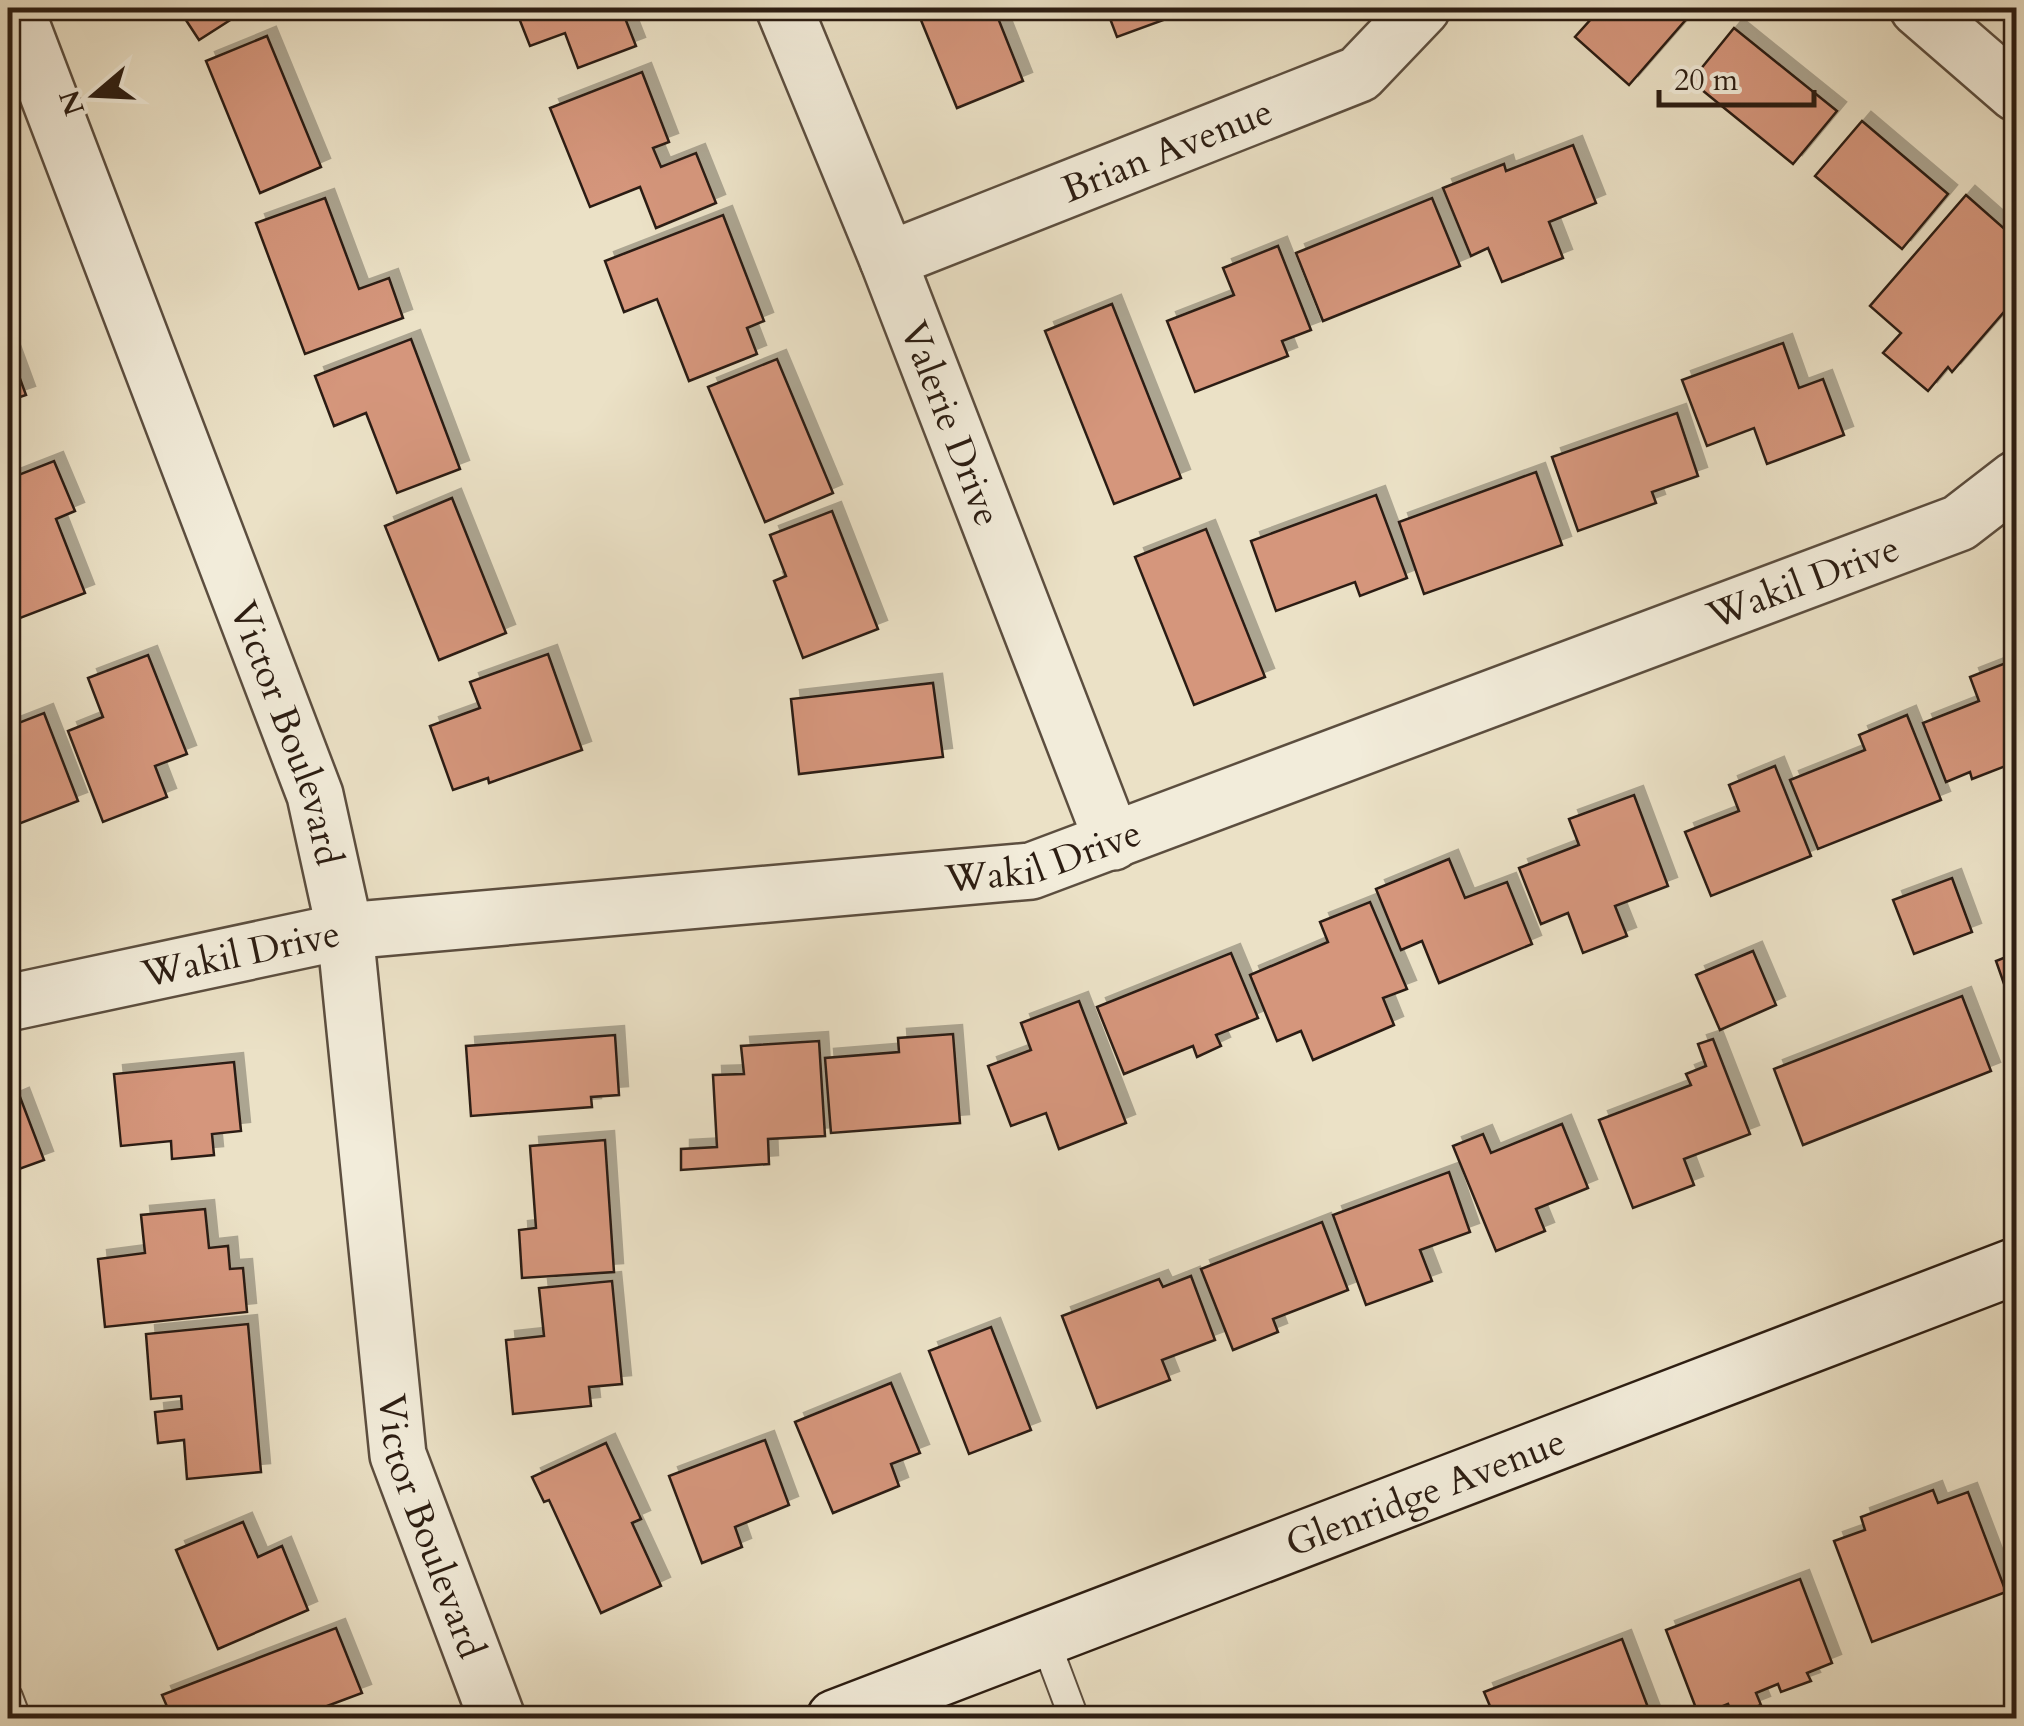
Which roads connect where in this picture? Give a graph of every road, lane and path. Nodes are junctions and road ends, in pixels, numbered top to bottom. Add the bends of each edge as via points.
1 (15, 8) edge
2 (784, 8) edge
3 (1422, 8) edge
4 (1918, 8) edge
5 (2016, 93) edge
6 (888, 260) junction
7 (2016, 479) edge
8 (1113, 842) junction
9 (345, 931) junction
10 (8, 1003) edge
11 (2014, 1274) edge
12 (1044, 1638) junction
13 (8, 1697) edge
14 (847, 1716) edge
15 (16, 1718) edge
16 (497, 1718) edge
17 (1074, 1718) edge

1 - 9 street, Victor Boulevard via 315,796
2 - 6 street, Valerie Drive
3 - 6 street, Brian Avenue via 1359,74
4 - 5 street
6 - 8 street, Valerie Drive
7 - 8 street, Wakil Drive via 1960,523
8 - 9 street, Wakil Drive via 1030,872
9 - 10 street, Wakil Drive
9 - 16 street, Victor Boulevard via 398,1454
11 - 12 street, Glenridge Avenue
12 - 14 street, Glenridge Avenue
12 - 17 lane
13 - 15 lane

